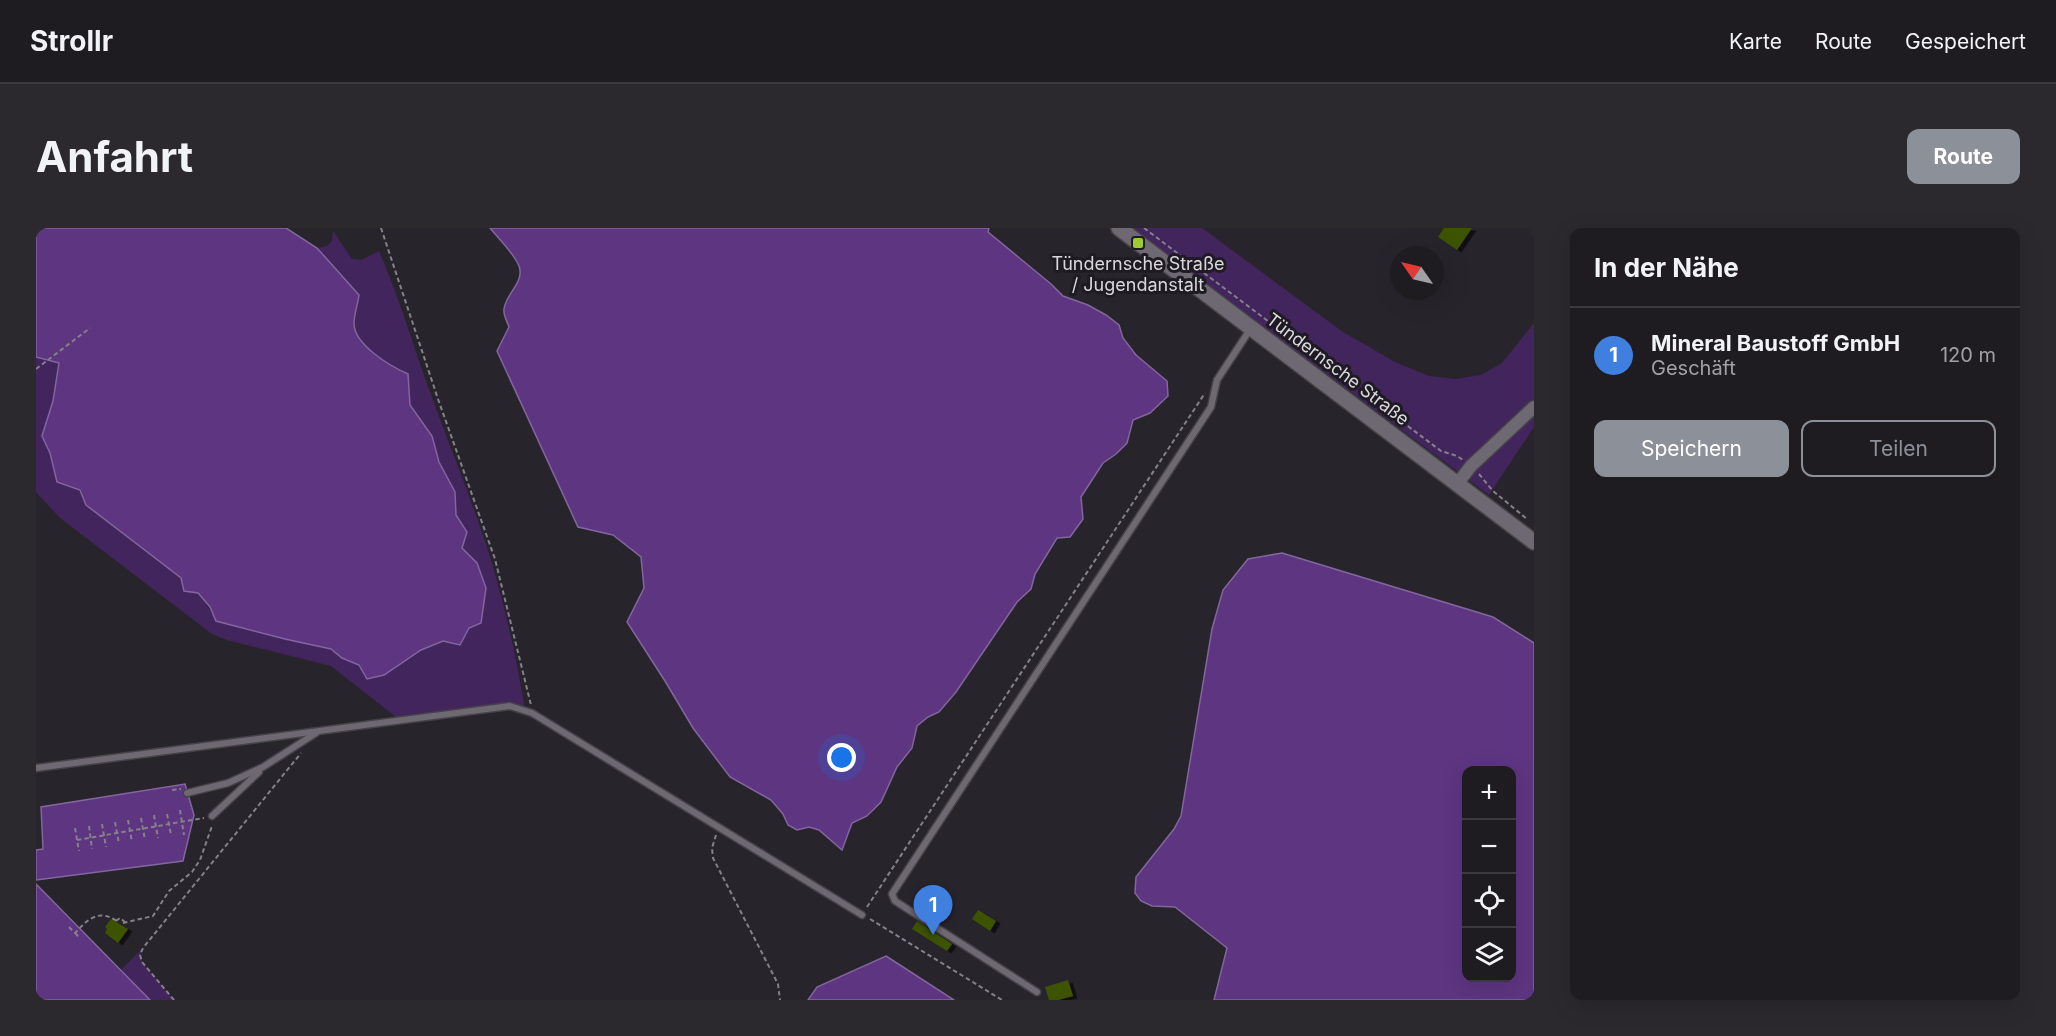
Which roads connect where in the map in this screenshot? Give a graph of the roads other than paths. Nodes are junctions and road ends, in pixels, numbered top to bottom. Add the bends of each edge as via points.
1 (1119, 228) edge
2 (1251, 328) junction
3 (1534, 407) edge
4 (1458, 483) junction
5 (1534, 542) edge
6 (319, 731) junction
7 (263, 767) junction
8 (36, 768) edge
9 (187, 793) dead end
10 (212, 816) road end
11 (862, 915) road end
12 (1037, 992) dead end

1 - 2 street, Tündernsche Straße
2 - 4 street, Tündernsche Straße
2 - 12 lane via 1217,380 1210,407 892,894 895,901
3 - 4 street
4 - 5 street, Tündernsche Straße
6 - 7 lane
6 - 8 lane
6 - 11 lane via 510,706 532,713
7 - 9 lane via 228,783
7 - 10 lane

